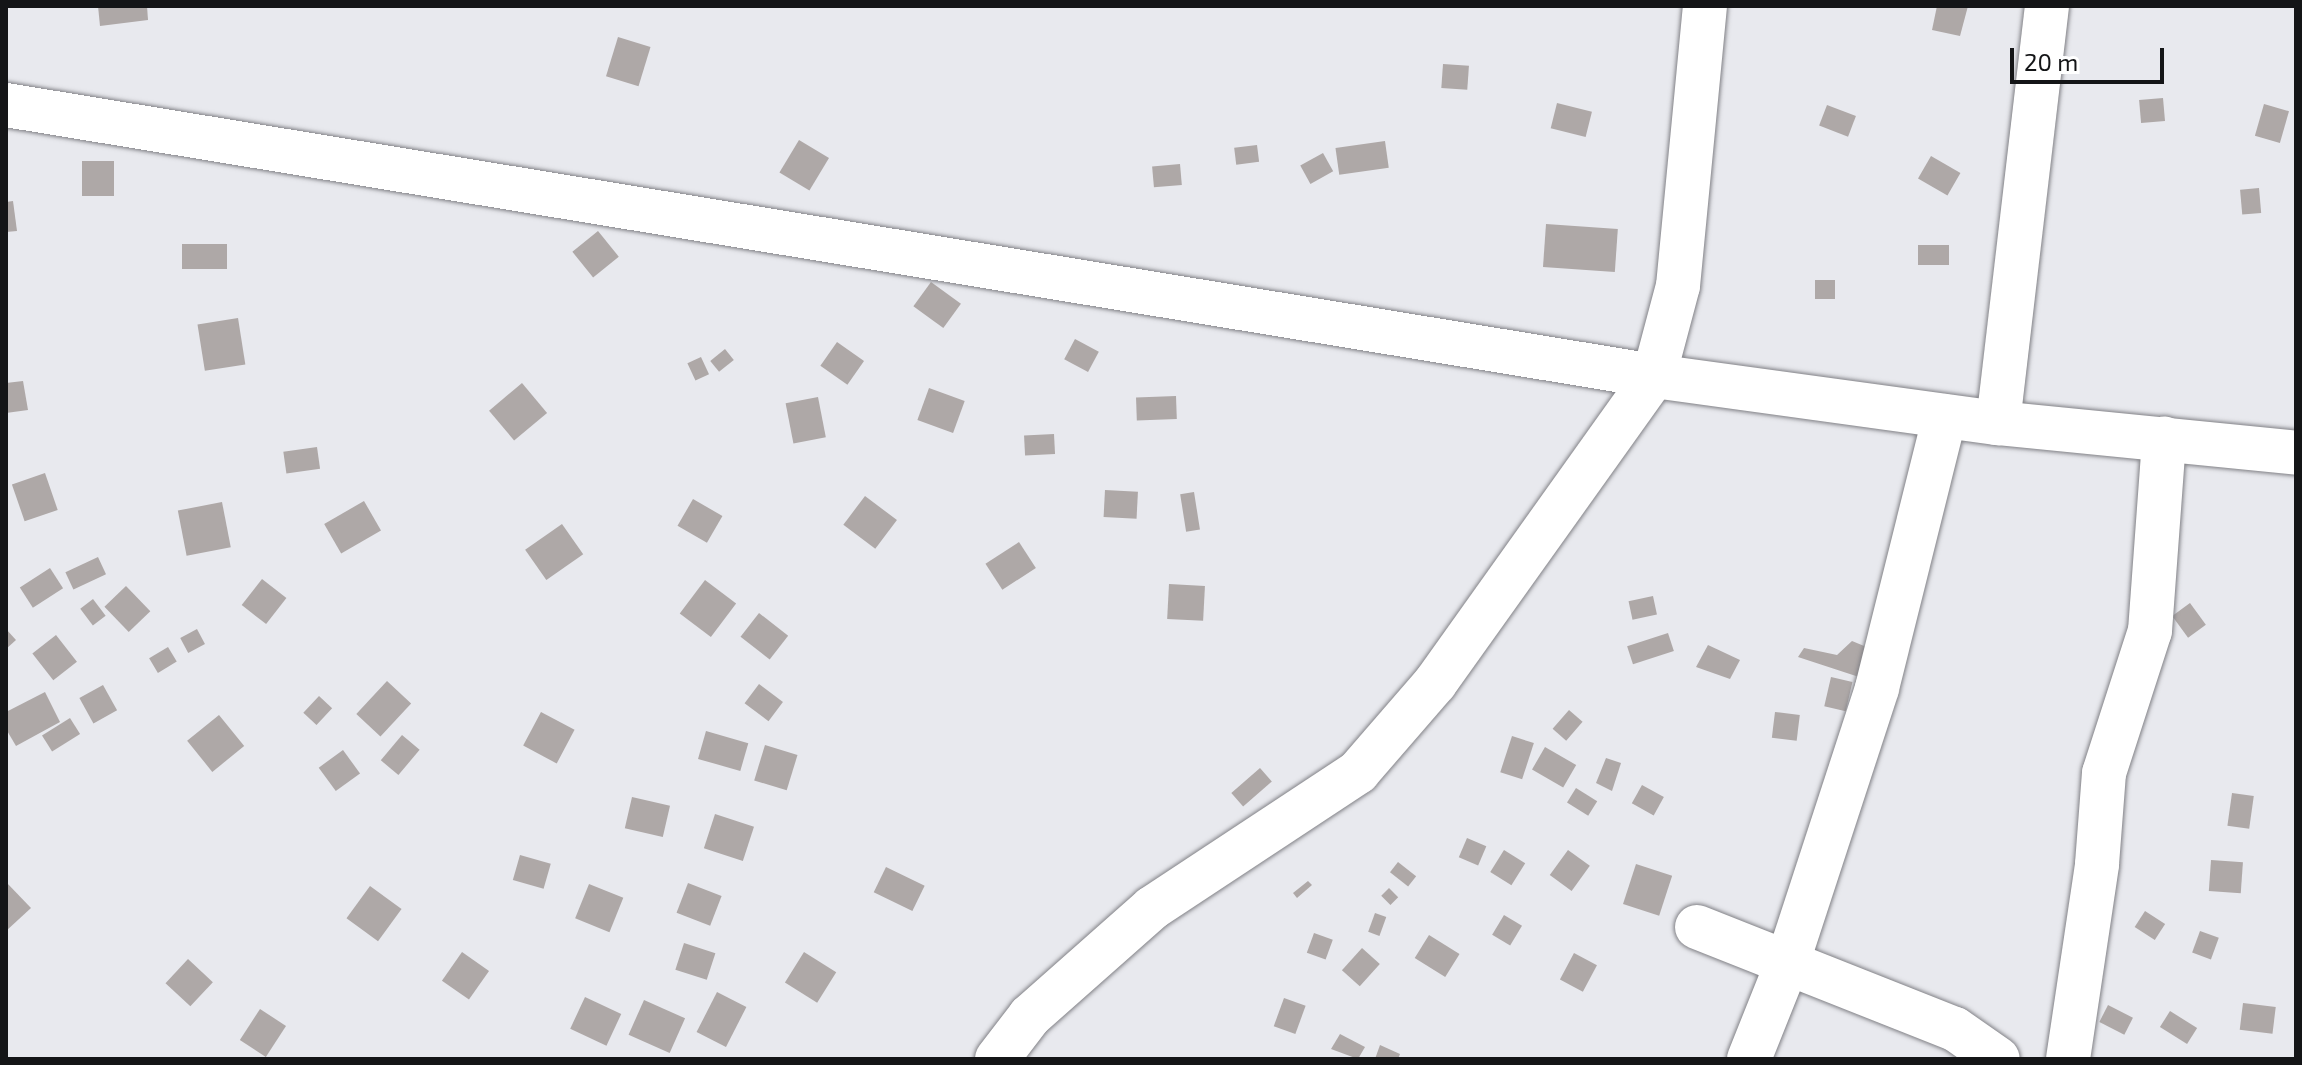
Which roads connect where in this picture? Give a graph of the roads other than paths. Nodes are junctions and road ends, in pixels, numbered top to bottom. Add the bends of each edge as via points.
1 (1705, 6) edge
2 (2047, 6) edge
3 (6, 105) edge
4 (1654, 376) junction
5 (1945, 416) junction
6 (1998, 423) junction
7 (2164, 439) junction
8 (2296, 453) edge
9 (1697, 927) dead end
10 (1787, 964) junction
11 (997, 1059) edge
12 (1749, 1059) edge
13 (1998, 1059) edge
14 (2068, 1059) edge

1 - 4 street via 1678,286
2 - 6 street
3 - 4 street
4 - 5 street
4 - 11 street via 1435,683 1358,772 1152,908 1030,1016
5 - 6 street
5 - 10 street via 1877,688
6 - 7 street
7 - 8 street
7 - 14 street via 2150,631 2104,773 2097,864
9 - 10 street
10 - 12 street
10 - 13 street via 1955,1029

